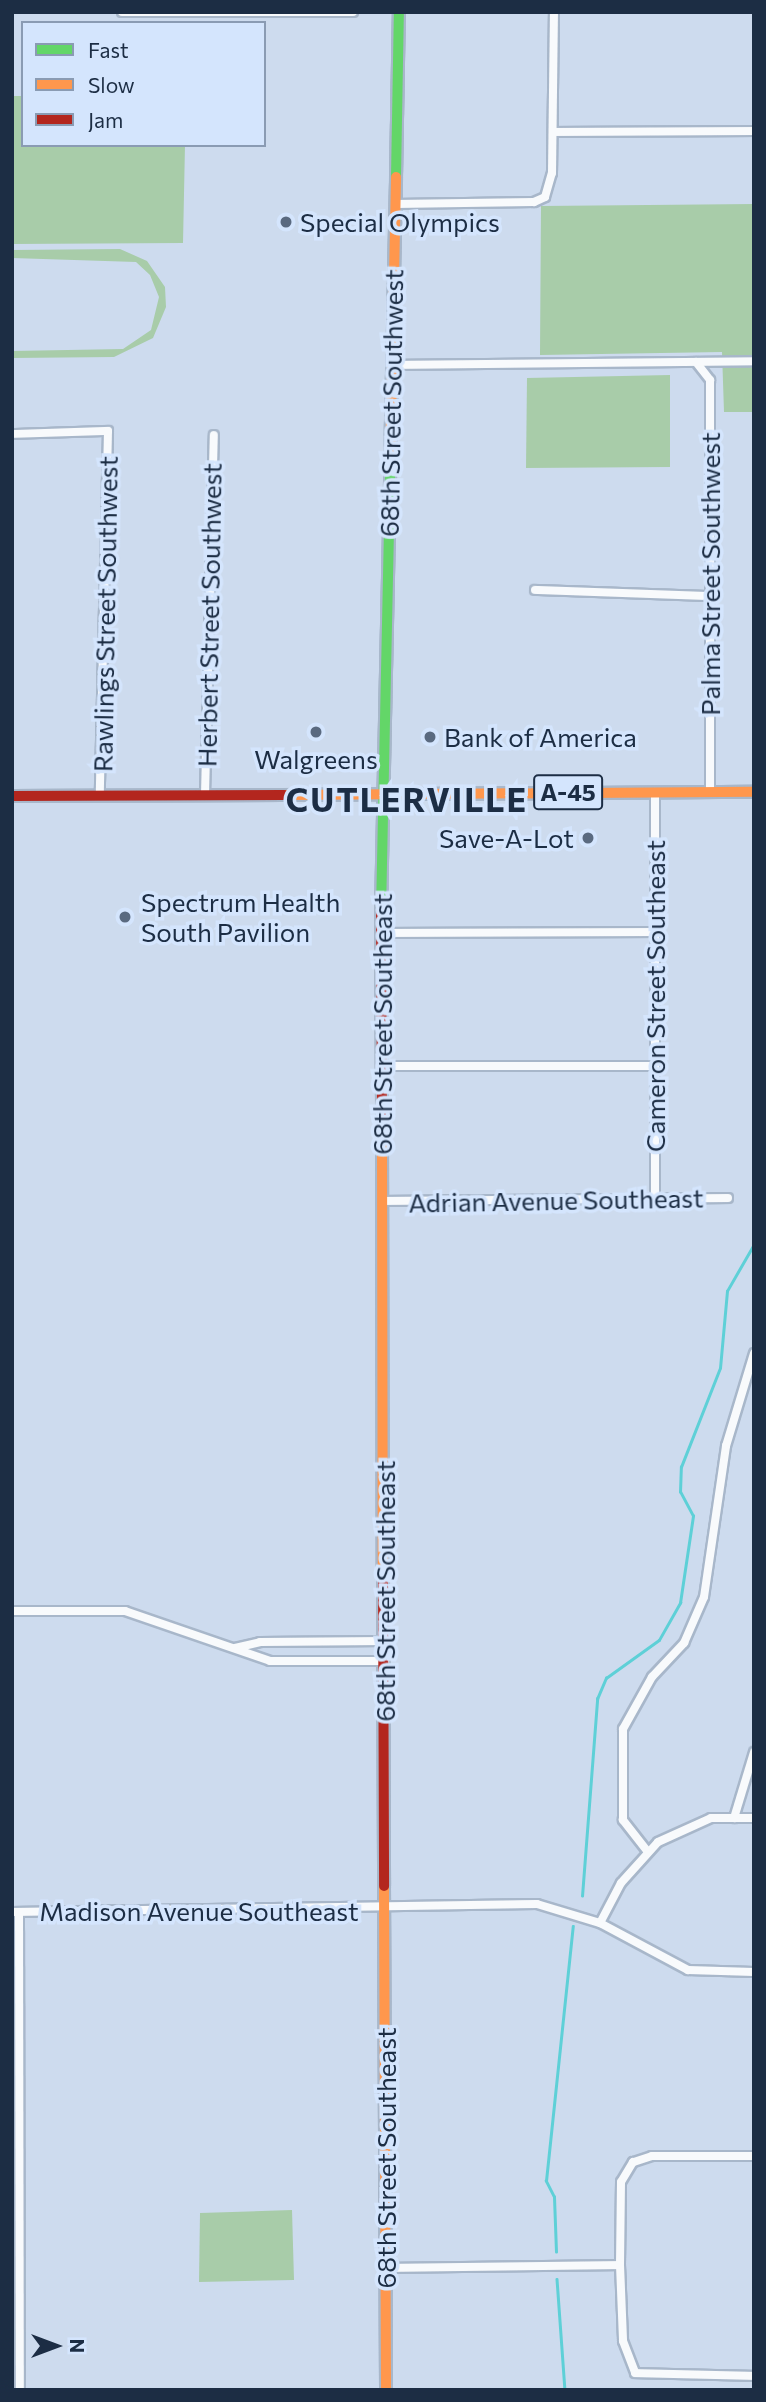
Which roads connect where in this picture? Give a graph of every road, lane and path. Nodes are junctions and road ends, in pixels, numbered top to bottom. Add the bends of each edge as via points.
1 (122, 12) edge
2 (353, 12) edge
3 (399, 12) edge
4 (554, 12) edge
5 (754, 131) edge
6 (553, 132) junction
7 (395, 204) junction
8 (754, 361) edge
9 (696, 362) junction
10 (391, 365) junction
11 (12, 434) edge
12 (214, 435) dead end
13 (535, 590) dead end
14 (710, 596) junction
15 (654, 792) junction
16 (710, 792) junction
17 (754, 792) edge
18 (382, 793) junction
19 (205, 795) junction
20 (12, 796) edge
21 (100, 796) junction
22 (654, 932) junction
23 (381, 933) junction
24 (383, 1066) junction
25 (654, 1066) junction
26 (728, 1198) dead end
27 (655, 1199) junction
28 (383, 1201) junction
29 (754, 1353) edge
30 (12, 1611) edge
31 (385, 1641) junction
32 (235, 1648) junction
33 (385, 1661) junction
34 (754, 1752) edge
35 (734, 1818) junction
36 (754, 1818) edge
37 (648, 1852) junction
38 (386, 1911) junction
39 (15, 1912) edge
40 (600, 1923) junction
41 (754, 1972) edge
42 (754, 2156) edge
43 (620, 2265) junction
44 (386, 2268) junction
45 (754, 2376) edge
46 (20, 2390) edge
47 (386, 2390) edge

1 - 2 street
3 - 7 main road, 68th Street Southwest
4 - 6 street
5 - 6 street
6 - 7 street via 545,197 534,202
7 - 10 main road, 68th Street Southwest
8 - 9 street
9 - 10 street
9 - 14 street, Palma Street Southwest via 710,380
10 - 18 main road, 68th Street Southwest
11 - 21 street, Rawlings Street Southwest via 108,431
12 - 19 street, Herbert Street Southwest
13 - 14 street
14 - 16 street, Palma Street Southwest
15 - 16 main road, A-45
15 - 18 main road, A-45
15 - 22 street, Cameron Street Southeast
16 - 17 main road, A-45
18 - 19 main road, A-45
18 - 23 main road, 68th Street Southeast
19 - 21 main road, A-45
20 - 21 main road, A-45
22 - 23 street
22 - 25 street, Cameron Street Southeast
23 - 24 main road, 68th Street Southeast
24 - 25 street
24 - 28 main road, 68th Street Southeast
25 - 27 street, Cameron Street Southeast
26 - 27 street, Adrian Avenue Southeast
27 - 28 street, Adrian Avenue Southeast
28 - 31 main road, 68th Street Southeast
29 - 37 street via 726,1446 704,1597 684,1643 652,1677 623,1729 623,1820
30 - 32 street via 125,1611
31 - 32 street via 260,1642
31 - 33 main road, 68th Street Southeast
32 - 33 street via 270,1661
33 - 38 main road, 68th Street Southeast
34 - 35 street
35 - 36 street
35 - 37 street via 684,1827
37 - 40 street via 621,1883
38 - 39 street, Madison Avenue Southeast
38 - 40 street, Madison Avenue Southeast via 537,1904
38 - 44 main road, 68th Street Southeast
39 - 46 street
40 - 41 street via 688,1969
42 - 43 street via 652,2156 633,2162 621,2182
43 - 44 street
43 - 45 street via 623,2341 635,2373
44 - 47 main road, 68th Street Southeast

